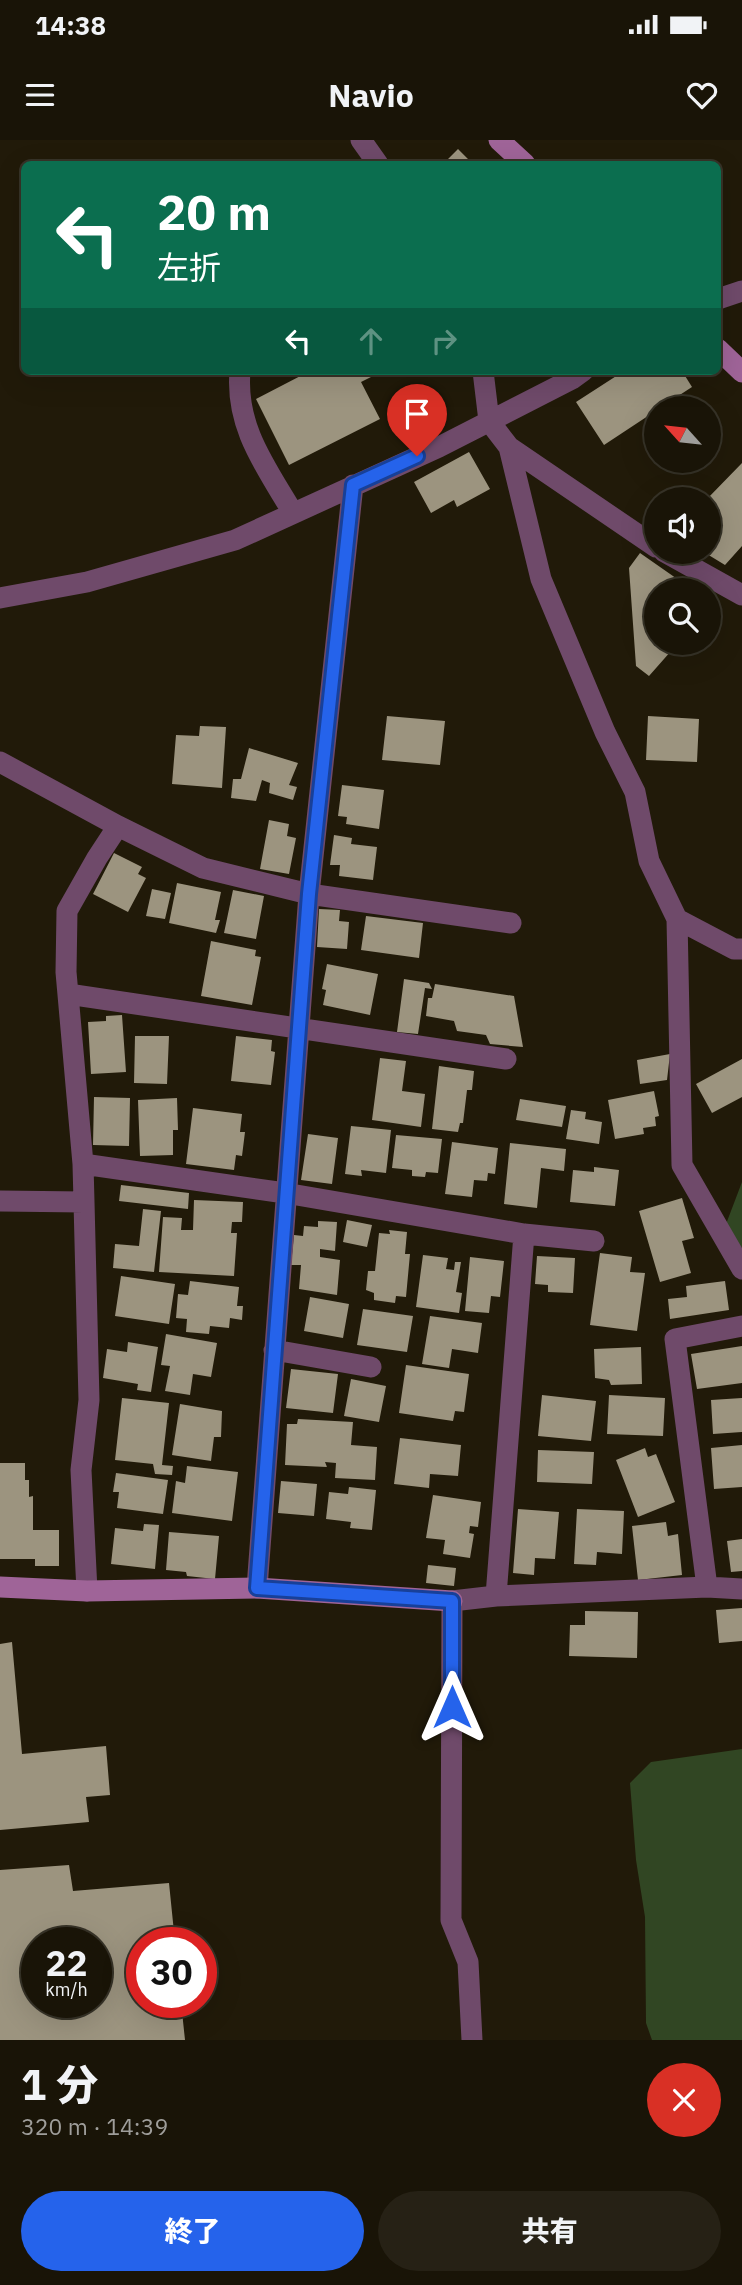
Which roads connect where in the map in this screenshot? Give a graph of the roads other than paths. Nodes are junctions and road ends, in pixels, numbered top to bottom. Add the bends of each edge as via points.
1 (361, 140) edge
2 (499, 140) edge
3 (377, 161) edge
4 (521, 161) edge
5 (742, 291) edge
6 (721, 298) edge
7 (721, 352) edge
8 (742, 372) edge
9 (240, 375) edge
10 (483, 375) edge
11 (578, 375) edge
12 (489, 421) junction
13 (509, 447) junction
14 (353, 485) junction
15 (293, 513) junction
16 (644, 539) edge
17 (686, 564) edge
18 (742, 595) edge
19 (0, 598) edge
20 (0, 762) edge
21 (118, 827) junction
22 (309, 894) junction
23 (677, 919) junction
24 (511, 923) dead end
25 (742, 949) edge
26 (68, 994) junction
27 (298, 1029) junction
28 (506, 1059) dead end
29 (83, 1164) junction
30 (285, 1193) junction
31 (0, 1201) edge
32 (85, 1202) junction
33 (523, 1234) junction
34 (594, 1241) dead end
35 (742, 1269) edge
36 (742, 1326) edge
37 (274, 1350) junction
38 (371, 1367) dead end
39 (0, 1587) edge
40 (707, 1587) junction
41 (257, 1588) junction
42 (742, 1589) edge
43 (87, 1591) junction
44 (496, 1596) junction
45 (452, 1601) junction
46 (472, 2040) edge

1 - 3 street
2 - 4 street
5 - 6 street
7 - 8 street
9 - 15 street via 243,422
10 - 12 street
11 - 12 street
12 - 13 street
12 - 14 street
13 - 16 street
13 - 23 street via 541,579 635,792 649,861
14 - 15 street
14 - 22 street
15 - 19 street via 234,540 88,582
17 - 18 street
20 - 21 street
21 - 22 street via 203,868
21 - 26 street via 67,911
22 - 24 street
22 - 27 street
23 - 25 street
23 - 35 street via 682,1165
26 - 27 street
26 - 29 street
27 - 28 street
27 - 30 street
29 - 30 street
29 - 32 street
30 - 33 street
30 - 37 street
31 - 32 street
32 - 43 street via 89,1400 81,1470
33 - 34 street
33 - 44 street
36 - 40 street via 675,1339
37 - 38 street
37 - 41 street
39 - 43 street
40 - 42 street
40 - 44 street
41 - 43 street
41 - 45 street
44 - 45 street
45 - 46 street via 451,1920 468,1962

